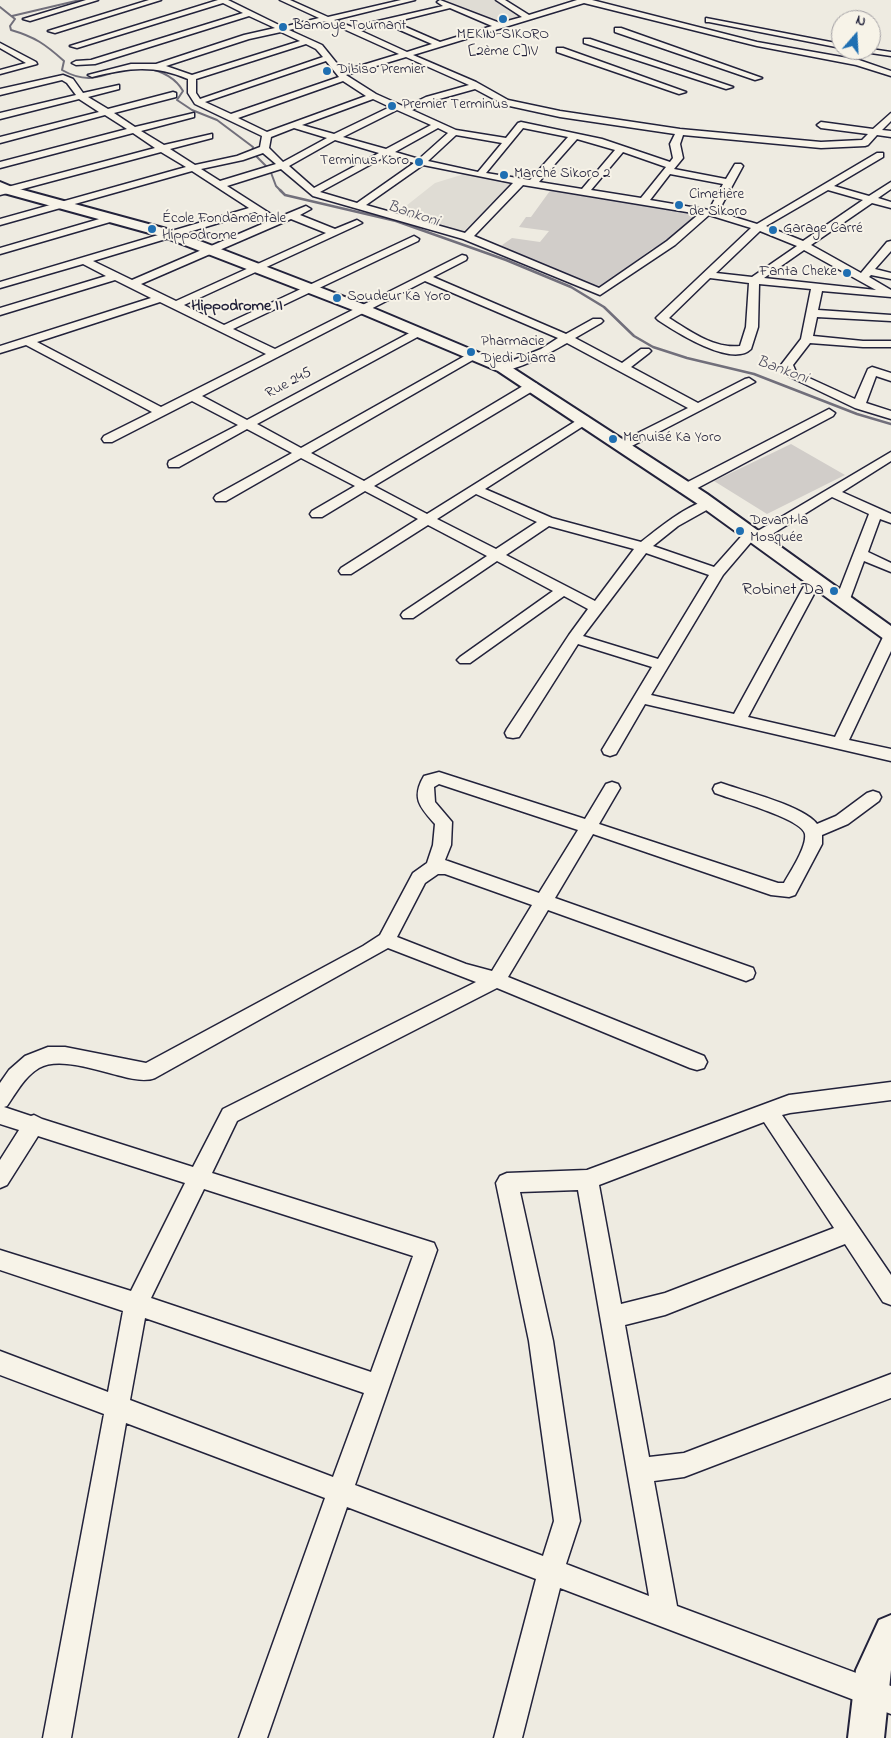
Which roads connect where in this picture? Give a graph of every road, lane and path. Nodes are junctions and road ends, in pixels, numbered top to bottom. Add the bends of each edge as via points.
1 (94, 0) edge
2 (157, 0) edge
3 (248, 0) edge
4 (284, 0) edge
5 (411, 0) edge
6 (436, 0) edge
7 (500, 0) edge
8 (584, 0) edge
9 (225, 2) edge
10 (354, 3) dead end
11 (609, 3) edge
12 (451, 6) junction
13 (368, 10) junction
14 (250, 13) junction
15 (528, 18) junction
16 (656, 18) junction
17 (28, 19) dead end
18 (326, 19) junction
19 (704, 19) dead end
20 (386, 21) junction
21 (500, 26) junction
22 (283, 29) junction
23 (350, 30) junction
24 (52, 32) dead end
25 (610, 33) junction
26 (307, 41) junction
27 (581, 43) junction
28 (439, 44) junction
29 (831, 44) edge
30 (0, 45) edge
31 (74, 46) dead end
32 (10, 50) junction
33 (0, 53) edge
34 (406, 54) junction
35 (327, 58) junction
36 (76, 63) dead end
37 (159, 66) junction
38 (0, 72) edge
39 (891, 74) edge
40 (92, 75) dead end
41 (343, 76) junction
42 (192, 78) junction
43 (758, 78) dead end
44 (476, 86) junction
45 (116, 87) dead end
46 (729, 88) dead end
47 (0, 92) edge
48 (682, 92) dead end
49 (173, 95) dead end
50 (81, 96) junction
51 (373, 96) junction
52 (198, 102) junction
53 (401, 109) junction
54 (106, 112) junction
55 (191, 115) dead end
56 (0, 116) edge
57 (891, 116) edge
58 (231, 117) junction
59 (292, 125) junction
60 (438, 125) junction
61 (821, 125) dead end
62 (135, 130) junction
63 (454, 132) junction
64 (610, 132) junction
65 (680, 132) junction
66 (875, 132) junction
67 (891, 134) edge
68 (267, 135) junction
69 (208, 136) dead end
70 (576, 136) junction
71 (334, 138) junction
72 (0, 140) edge
73 (508, 141) junction
74 (163, 148) junction
75 (264, 149) junction
76 (620, 150) junction
77 (389, 153) junction
78 (880, 155) dead end
79 (421, 162) junction
80 (0, 164) edge
81 (284, 165) junction
82 (738, 166) dead end
83 (194, 168) junction
84 (670, 168) junction
85 (480, 175) junction
86 (521, 181) junction
87 (728, 182) junction
88 (533, 183) junction
89 (219, 185) junction
90 (891, 185) edge
91 (828, 187) junction
92 (3, 189) edge
93 (312, 192) junction
94 (585, 192) junction
95 (870, 199) junction
96 (643, 202) junction
97 (62, 204) junction
98 (359, 206) junction
99 (891, 206) edge
100 (256, 209) junction
101 (306, 209) dead end
102 (709, 213) junction
103 (290, 216) junction
104 (113, 218) junction
105 (0, 222) edge
106 (277, 222) junction
107 (357, 223) dead end
108 (758, 227) junction
109 (169, 234) junction
110 (335, 234) junction
111 (467, 237) junction
112 (414, 239) dead end
113 (891, 244) edge
114 (803, 245) junction
115 (212, 250) junction
116 (0, 251) edge
117 (462, 258) dead end
118 (83, 260) junction
119 (258, 268) junction
120 (707, 274) junction
121 (865, 275) junction
122 (116, 276) junction
123 (891, 276) edge
124 (425, 277) junction
125 (754, 280) junction
126 (132, 284) junction
127 (0, 285) edge
128 (817, 287) junction
129 (310, 288) junction
130 (891, 294) edge
131 (161, 298) junction
132 (176, 305) junction
133 (363, 309) junction
134 (0, 312) edge
135 (813, 313) junction
136 (891, 318) edge
137 (597, 321) dead end
138 (224, 329) junction
139 (419, 332) junction
140 (567, 338) junction
141 (807, 339) junction
142 (27, 342) junction
143 (889, 349) edge
144 (0, 350) edge
145 (645, 351) dead end
146 (275, 354) junction
147 (474, 355) junction
148 (503, 368) junction
149 (623, 368) junction
150 (872, 371) junction
151 (891, 377) edge
152 (749, 382) dead end
153 (532, 386) junction
154 (193, 396) junction
155 (860, 405) junction
156 (698, 408) junction
157 (162, 412) junction
158 (829, 413) dead end
159 (891, 415) edge
160 (584, 420) junction
161 (248, 424) junction
162 (108, 439) dead end
163 (622, 446) junction
164 (301, 452) junction
165 (891, 456) edge
166 (174, 464) dead end
167 (366, 486) junction
168 (475, 489) junction
169 (685, 489) junction
170 (832, 492) junction
171 (221, 498) dead end
172 (707, 504) junction
173 (876, 513) junction
174 (317, 514) dead end
175 (428, 519) junction
176 (891, 520) edge
177 (547, 521) junction
178 (754, 536) junction
179 (643, 547) junction
180 (860, 554) junction
181 (497, 555) junction
182 (891, 568) edge
183 (346, 571) dead end
184 (717, 573) junction
185 (816, 578) junction
186 (564, 590) junction
187 (842, 599) junction
188 (597, 608) junction
189 (408, 615) dead end
190 (891, 635) edge
191 (574, 638) junction
192 (465, 660) dead end
193 (661, 666) junction
194 (641, 698) junction
195 (738, 720) junction
196 (513, 733) dead end
197 (840, 743) junction
198 (610, 750) dead end
199 (891, 754) edge
200 (612, 788) dead end
201 (721, 790) dead end
202 (873, 797) dead end
203 (588, 827) junction
204 (814, 832) junction
205 (434, 867) junction
206 (544, 901) junction
207 (386, 940) junction
208 (746, 973) dead end
209 (496, 980) junction
210 (697, 1062) dead end
211 (890, 1093) edge
212 (0, 1100) edge
213 (768, 1111) junction
214 (0, 1115) edge
215 (34, 1124) junction
216 (199, 1177) junction
217 (0, 1178) edge
218 (587, 1180) junction
219 (850, 1232) junction
220 (0, 1260) edge
221 (891, 1294) edge
222 (136, 1304) junction
223 (613, 1317) junction
224 (0, 1362) edge
225 (378, 1386) junction
226 (891, 1386) edge
227 (117, 1406) junction
228 (640, 1470) junction
229 (340, 1491) junction
230 (552, 1571) junction
231 (666, 1615) junction
232 (891, 1632) edge
233 (881, 1696) edge
234 (57, 1738) edge
235 (253, 1738) edge
236 (508, 1738) edge
237 (866, 1738) edge

1 - 17 street
2 - 24 street
3 - 9 street
4 - 18 street
5 - 13 street
6 - 12 street
7 - 15 street
8 - 11 street
8 - 15 street
9 - 14 street
9 - 31 street
10 - 13 street
11 - 16 street
12 - 20 street
12 - 21 street
13 - 18 street
14 - 22 street
14 - 36 street via 92,62
15 - 21 street
16 - 25 street
16 - 39 street
18 - 22 street
18 - 23 street
19 - 29 street
20 - 23 street
20 - 28 street
21 - 28 street
22 - 26 street
22 - 37 street via 247,37
23 - 34 street
25 - 27 street
25 - 43 street
26 - 35 street via 319,47
26 - 42 street
27 - 46 street
27 - 48 street via 560,50
28 - 34 street
30 - 32 street
32 - 33 street
32 - 38 street via 33,64
34 - 41 street
34 - 44 street
35 - 41 street
35 - 52 street
37 - 40 street via 122,67
37 - 42 street
41 - 51 street
41 - 58 street
42 - 52 street via 192,93
44 - 53 street
44 - 64 street via 505,102
45 - 50 street
47 - 50 street via 63,77
49 - 54 street
50 - 54 street
50 - 56 street
51 - 53 street
51 - 59 street
52 - 58 street
53 - 60 street
53 - 71 street
54 - 62 street
54 - 72 street
55 - 62 street
57 - 66 street
58 - 68 street
59 - 68 street
59 - 71 street
60 - 63 street
60 - 77 street
61 - 66 street
62 - 74 street
62 - 80 street
63 - 73 street
63 - 79 street
64 - 65 street
64 - 70 street
64 - 76 street
65 - 66 street via 820,145 865,143
65 - 84 street via 675,144 678,158
66 - 67 street
68 - 75 street
69 - 74 street
70 - 73 street via 521,125
70 - 88 street
71 - 77 street
71 - 81 street
73 - 85 street
74 - 83 street
74 - 92 street
75 - 81 street
75 - 83 street
76 - 84 street
76 - 94 street
77 - 79 street
77 - 93 street
78 - 91 street
79 - 85 street
79 - 98 street
81 - 89 street
81 - 93 street
82 - 87 street
83 - 89 street
83 - 97 street
84 - 87 street
84 - 96 street
85 - 86 street
86 - 88 street
86 - 111 street
87 - 102 street
88 - 94 street
89 - 100 street
90 - 95 street
91 - 95 street
91 - 108 street
92 - 97 street
93 - 98 street
94 - 96 street
95 - 99 street
95 - 114 street
96 - 102 street
97 - 104 street
97 - 105 street
98 - 111 street
100 - 106 street
100 - 109 street
101 - 103 street
102 - 108 street
102 - 111 street via 600,292
103 - 106 street
103 - 110 street
104 - 109 street
104 - 116 street
106 - 115 street
107 - 110 street
108 - 114 street
108 - 120 street
109 - 115 street
109 - 118 street
110 - 119 street
112 - 129 street
113 - 121 street
114 - 121 street
114 - 125 street
115 - 119 street
115 - 126 street
117 - 124 street
118 - 122 street
118 - 127 street
119 - 129 street
119 - 132 street
120 - 125 street
120 - 125 street via 662,318 694,338 729,351 745,348 752,327
121 - 123 street
121 - 130 street
122 - 126 street
122 - 134 street
124 - 133 street
124 - 140 street
125 - 128 street
126 - 131 street
128 - 130 street
128 - 135 street
129 - 133 street
129 - 138 street
131 - 132 street
131 - 142 street
132 - 138 street
133 - 139 street
133 - 146 street
135 - 136 street
135 - 141 street
137 - 140 street
138 - 146 street
139 - 147 street
139 - 161 street, Rue 245
140 - 148 street via 546,351
140 - 149 street
141 - 143 street
141 - 155 street via 787,365 792,374
142 - 144 street
142 - 157 street
143 - 150 street
145 - 149 street
146 - 154 street
147 - 148 street
147 - 164 street
148 - 153 street
149 - 156 street
150 - 151 street
150 - 155 street
152 - 156 street
153 - 160 street
153 - 167 street
154 - 157 street
154 - 161 street
155 - 159 street
156 - 163 street
157 - 162 street
158 - 169 street
160 - 163 street
160 - 168 street
161 - 164 street
161 - 166 street, Rue 245
163 - 169 street
164 - 167 street
164 - 171 street
165 - 170 street
167 - 174 street
167 - 175 street
168 - 175 street
168 - 177 street
169 - 172 street
170 - 173 street
170 - 178 street
172 - 178 street
172 - 179 street via 673,523
173 - 176 street
173 - 180 street
175 - 181 street
175 - 183 street
177 - 179 street
177 - 181 street
178 - 184 street
178 - 185 street
179 - 184 street
179 - 188 street
180 - 182 street
180 - 187 street
181 - 186 street
181 - 189 street
184 - 193 street
185 - 187 street
185 - 195 street
186 - 188 street
186 - 192 street
187 - 190 street
188 - 191 street
190 - 197 street
191 - 193 street
191 - 196 street
193 - 194 street
194 - 195 street
194 - 198 street
195 - 197 street
197 - 199 street
200 - 203 street
201 - 204 street via 789,813 807,822
202 - 204 street via 842,820
203 - 204 street via 777,890 789,890 813,844
203 - 205 street via 439,778 430,780 426,787 427,804 444,822 442,845
203 - 206 street
205 - 206 street via 446,867
205 - 207 street via 418,878
206 - 208 street
206 - 209 street
207 - 209 street
207 - 212 street via 148,1072 129,1071 70,1055 38,1057 22,1068
209 - 210 street
209 - 216 street via 230,1115
211 - 213 street via 789,1104
213 - 218 street
213 - 219 street
214 - 215 street
215 - 216 street
215 - 217 street
216 - 222 street
216 - 225 street via 426,1250
218 - 223 street
218 - 230 street via 507,1183 541,1341 567,1521
219 - 221 street
219 - 223 street via 664,1304
220 - 222 street
222 - 225 street
222 - 227 street
223 - 228 street
224 - 227 street
225 - 229 street
226 - 228 street via 684,1465
227 - 229 street
227 - 234 street
228 - 231 street
229 - 230 street
229 - 235 street
230 - 231 street
230 - 236 street
231 - 233 street
232 - 233 street via 874,1670
233 - 237 street

